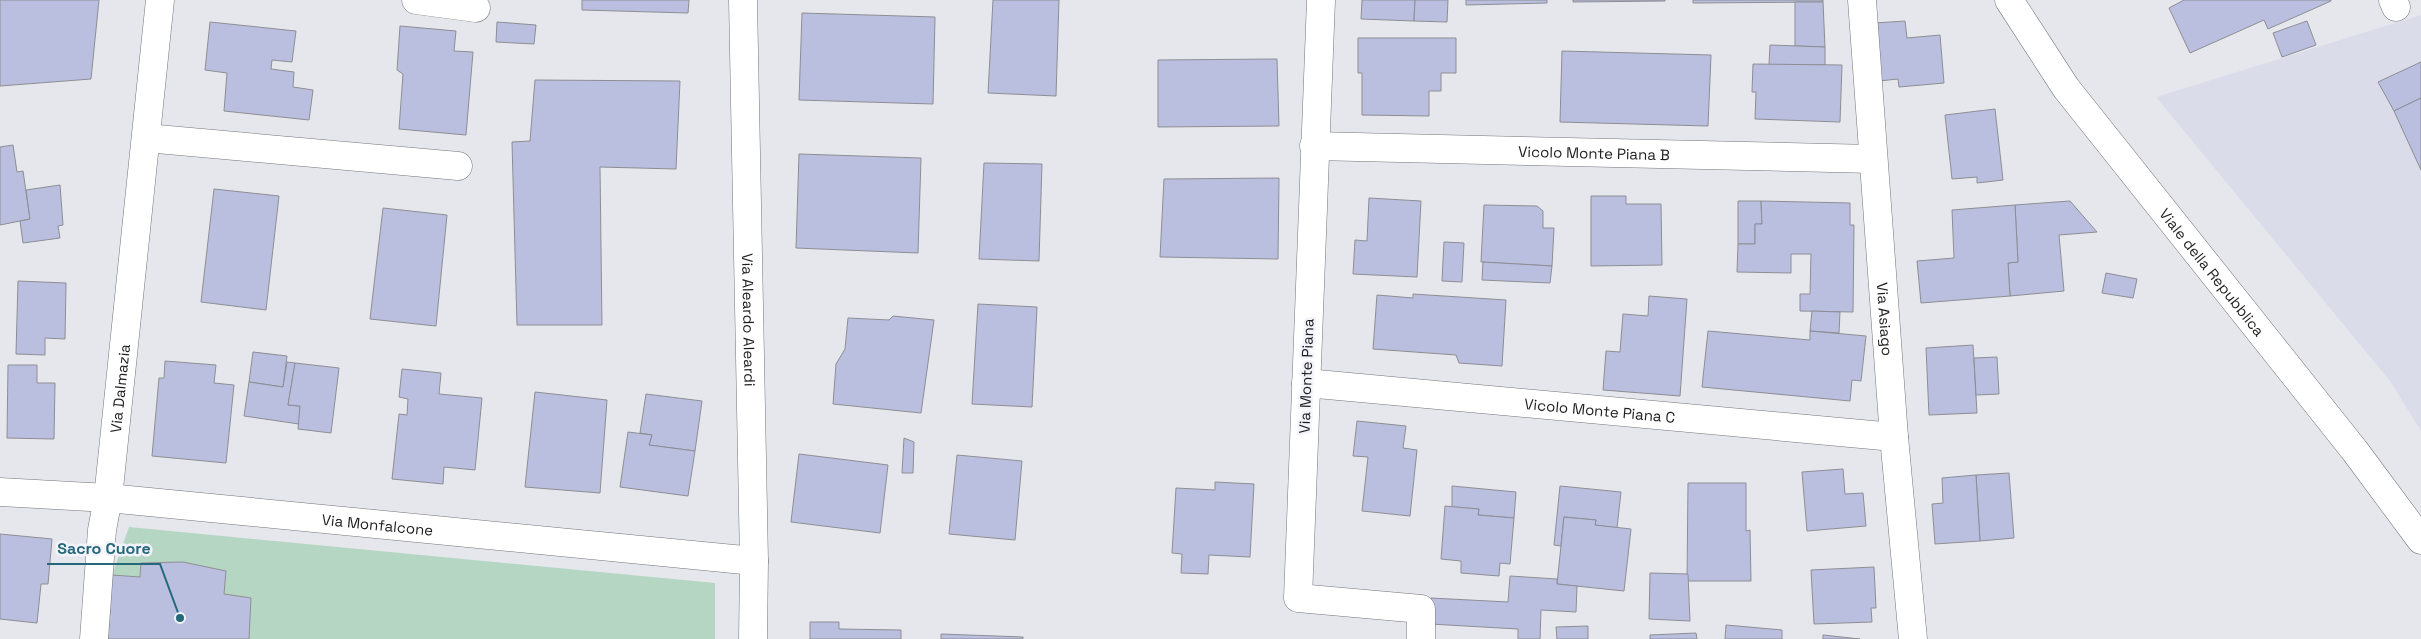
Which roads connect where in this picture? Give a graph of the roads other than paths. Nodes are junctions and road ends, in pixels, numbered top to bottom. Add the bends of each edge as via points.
1 (160, 0) edge
2 (416, 0) edge
3 (743, 0) edge
4 (1321, 0) edge
5 (1862, 0) edge
6 (2009, 0) edge
7 (476, 8) dead end
8 (146, 138) junction
9 (1314, 146) junction
10 (1873, 159) junction
11 (458, 166) dead end
12 (1306, 383) junction
13 (1894, 437) junction
14 (0, 492) edge
15 (108, 498) junction
16 (2421, 540) edge
17 (754, 561) junction
18 (94, 639) edge
19 (753, 639) edge
20 (1421, 639) edge
21 (1913, 639) edge

1 - 8 street, Via Dalmazia
2 - 7 street
3 - 17 street, Via Aleardo Aleardi
4 - 9 street, Via Monte Piana
5 - 10 street, Via Asiago
6 - 16 street, Viale della Repubblica via 2066,88 2355,451
8 - 11 street
8 - 15 street, Via Dalmazia
9 - 10 street, Vicolo Monte Piana B
9 - 12 street, Via Monte Piana
10 - 13 street, Via Asiago
12 - 13 street, Vicolo Monte Piana C
12 - 20 street, Via Monte Piana via 1298,598 1421,608
13 - 21 street, Via Asiago
14 - 15 street, Via Monfalcone
15 - 17 street, Via Monfalcone
15 - 18 street, Via Dalmazia via 102,530
17 - 19 street, Via Aleardo Aleardi

